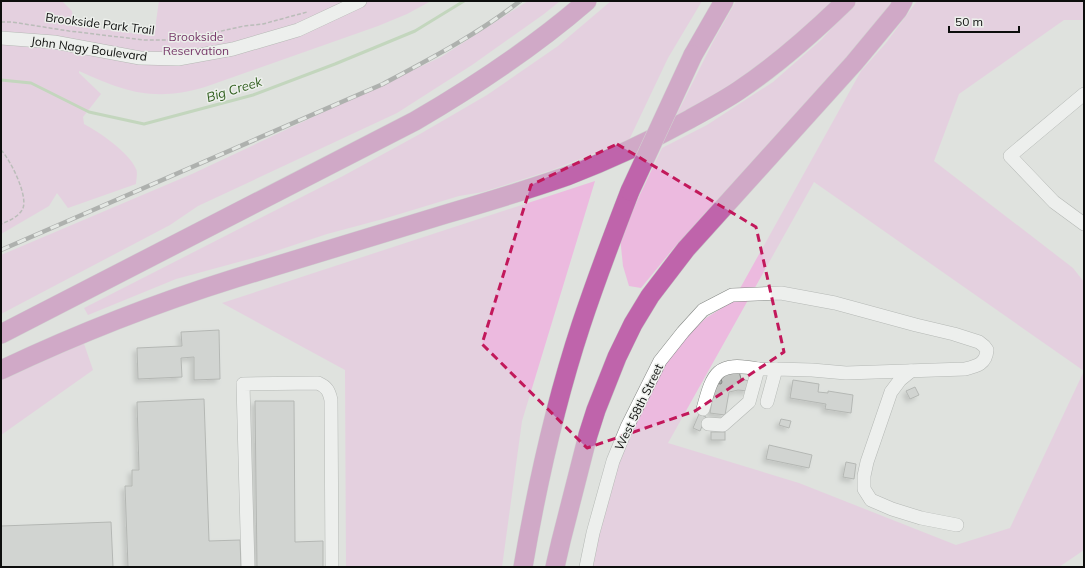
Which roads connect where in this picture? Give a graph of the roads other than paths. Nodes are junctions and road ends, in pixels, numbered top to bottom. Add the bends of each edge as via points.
1 (360, 1) edge
2 (587, 1) edge
3 (724, 1) edge
4 (846, 1) edge
5 (903, 1) edge
6 (1, 38) edge
7 (1084, 94) edge
8 (1084, 224) edge
9 (1, 334) edge
10 (758, 368) junction
11 (776, 369) junction
12 (1, 370) edge
13 (911, 371) junction
14 (767, 402) dead end
15 (703, 409) dead end
16 (708, 424) dead end
17 (958, 525) dead end
18 (248, 567) edge
19 (332, 567) edge
20 (523, 567) edge
21 (555, 567) edge
22 (586, 567) edge

1 - 6 street, John Nagy Boulevard via 298,30 232,49 178,60 140,58 54,42
2 - 9 highway via 526,49 465,91 415,121
3 - 20 highway, bridge via 693,55 630,191 605,255 562,386 544,456
4 - 12 highway via 795,48 738,91 670,130 608,159 511,194 198,290 39,352
5 - 21 highway via 854,63 686,249 650,296 617,356 596,410
7 - 8 street via 1010,156 1054,202
10 - 11 street
10 - 15 street via 731,366 721,369 708,390
10 - 16 street via 749,402 723,424
11 - 13 street via 846,373
11 - 14 street
13 - 17 street via 891,392 867,462 864,489 871,500 892,510
13 - 22 street, West 58th Street via 970,368 984,360 987,350 979,342 954,334 835,303 781,293 732,295 703,310 660,361 626,427 613,461
18 - 19 street via 242,384 318,383 326,386 331,400

